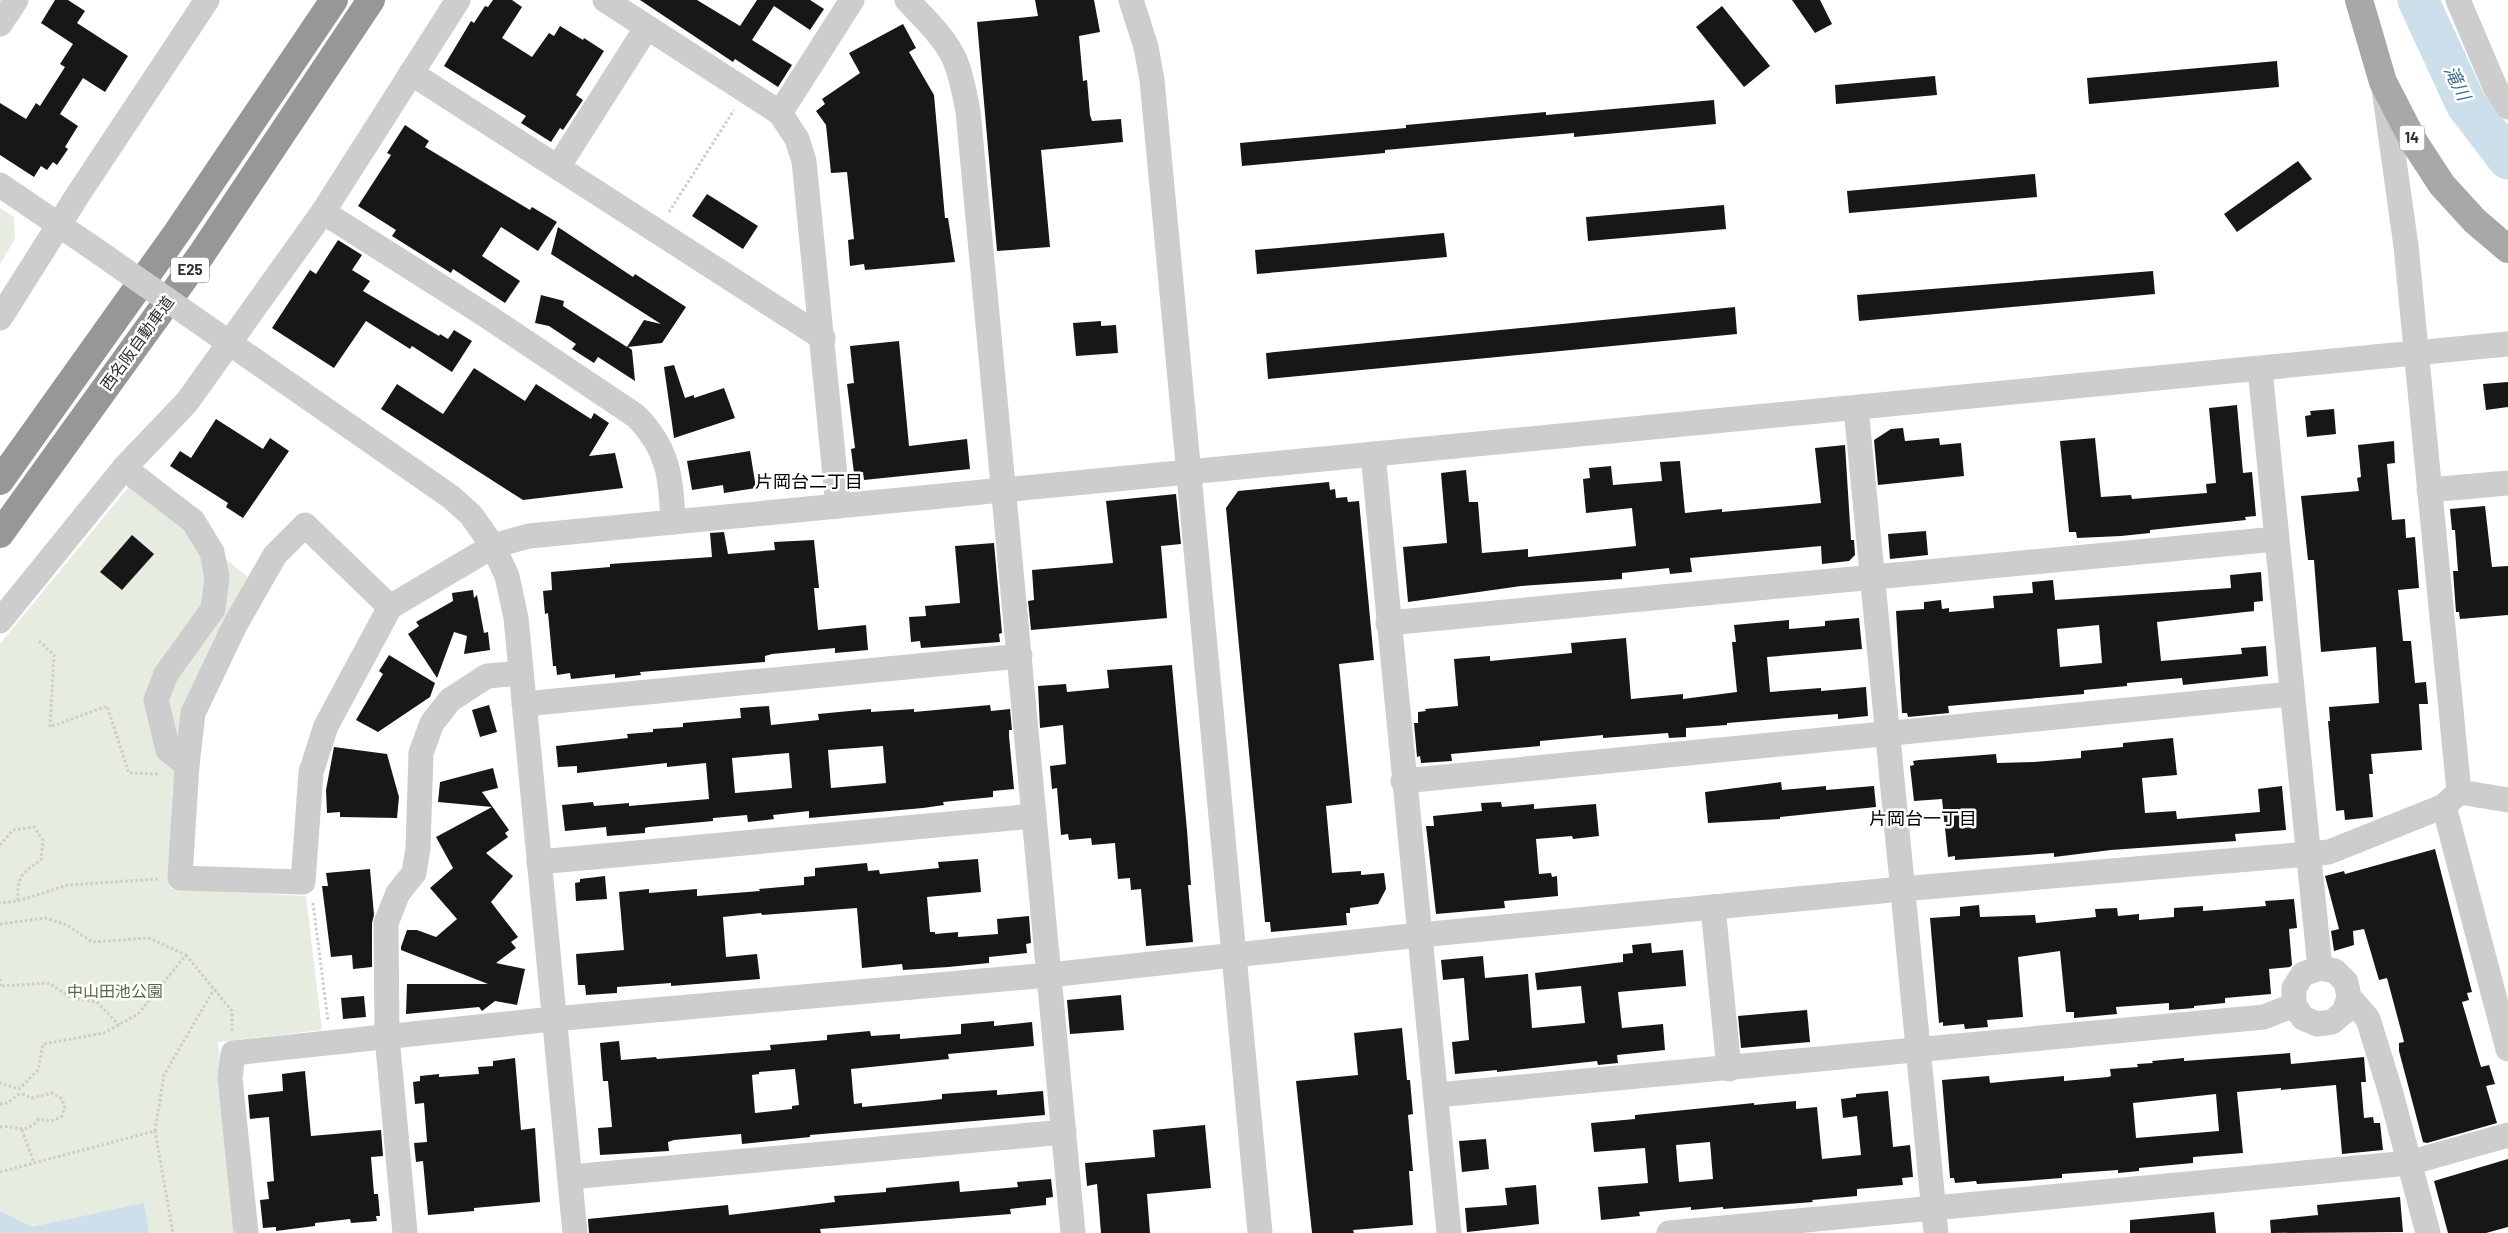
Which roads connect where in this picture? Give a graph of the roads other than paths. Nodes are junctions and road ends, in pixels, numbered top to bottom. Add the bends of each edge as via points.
1 (207, 0) edge
2 (334, 0) edge
3 (371, 0) edge
4 (458, 0) edge
5 (605, 0) edge
6 (852, 0) edge
7 (907, 0) edge
8 (1131, 0) edge
9 (2359, 0) edge
10 (2458, 0) edge
11 (647, 27) junction
12 (411, 73) junction
13 (2383, 82) junction
14 (2508, 107) edge
15 (780, 113) junction
16 (558, 167) junction
17 (0, 185) edge
18 (322, 212) junction
19 (59, 225) junction
20 (2508, 249) edge
21 (0, 318) edge
22 (822, 338) junction
23 (224, 339) junction
24 (2508, 344) edge
25 (2415, 354) junction
26 (2260, 369) junction
27 (1856, 408) junction
28 (1373, 454) junction
29 (124, 468) junction
30 (1187, 472) junction
31 (0, 481) edge
32 (2508, 483) edge
33 (1004, 489) junction
34 (2429, 490) junction
35 (838, 506) junction
36 (673, 522) junction
37 (0, 534) edge
38 (2276, 539) junction
39 (493, 546) junction
40 (1872, 576) junction
41 (390, 607) junction
42 (0, 621) edge
43 (1388, 623) junction
44 (1020, 656) junction
45 (521, 673) junction
46 (2291, 694) junction
47 (524, 704) junction
48 (1887, 734) junction
49 (186, 770) junction
50 (1403, 780) junction
51 (2451, 799) junction
52 (2508, 800) edge
53 (1034, 816) junction
54 (2308, 854) junction
55 (539, 862) junction
56 (1902, 889) junction
57 (1714, 907) junction
58 (1420, 935) junction
59 (1235, 955) junction
60 (2320, 968) junction
61 (1049, 975) junction
62 (2349, 997) junction
63 (2294, 1005) junction
64 (553, 1020) junction
65 (387, 1036) junction
66 (1918, 1050) junction
67 (2508, 1050) edge
68 (1728, 1068) junction
69 (1437, 1095) junction
70 (1064, 1132) junction
71 (2508, 1134) edge
72 (2409, 1163) junction
73 (570, 1177) junction
74 (1933, 1208) junction
75 (246, 1233) edge
76 (405, 1233) edge
77 (575, 1233) edge
78 (1073, 1233) edge
79 (1260, 1233) edge
80 (1448, 1233) edge
81 (1669, 1233) edge
82 (1936, 1233) edge
83 (2428, 1233) edge

1 - 19 street
2 - 31 highway, 西名阪自動車道 / E25 via 176,234
3 - 37 highway, 西名阪自動車道 / E25 via 201,255
4 - 12 street
5 - 11 street
6 - 15 street
7 - 33 street via 952,55 963,85
8 - 30 street via 1146,47 1152,80
9 - 13 main road, 14
10 - 14 street via 2495,87
11 - 15 street
11 - 16 street
12 - 16 street
12 - 18 street
13 - 20 main road, 14 via 2414,142 2442,185 2475,221
13 - 25 street via 2406,246
15 - 22 street via 796,139 804,161
16 - 22 street
17 - 19 street
18 - 23 street
18 - 36 street via 636,416 652,433 664,454 671,483
19 - 21 street
19 - 23 street, bridge
22 - 35 street
23 - 29 street via 186,402
23 - 39 street via 451,498 471,515
24 - 25 street
25 - 26 street
25 - 34 street
26 - 27 street
26 - 38 street
27 - 28 street
27 - 40 street
28 - 30 street
28 - 43 street
29 - 42 street
29 - 49 street via 193,521 212,552 218,578 213,609 166,674 156,700 168,750
30 - 33 street
30 - 59 street
32 - 34 street
33 - 35 street
33 - 44 street
34 - 51 street
35 - 36 street
36 - 39 street via 529,536
38 - 40 street
38 - 46 street
39 - 41 street
39 - 45 street via 514,599
40 - 43 street
40 - 48 street
41 - 49 street via 306,525 274,556 235,625 193,713
41 - 49 street via 326,726 311,772 304,882 180,878
43 - 50 street
44 - 47 street
44 - 53 street
45 - 47 street
45 - 65 street via 487,676 450,700 432,723 421,752 418,848 414,873 398,893 386,923
46 - 48 street
46 - 54 street
47 - 55 street
48 - 50 street
48 - 56 street
50 - 58 street
51 - 52 street
51 - 54 street via 2329,852
51 - 67 street
53 - 55 street
53 - 61 street
54 - 56 street
54 - 60 street
55 - 64 street
56 - 57 street
56 - 66 street
57 - 58 street
57 - 68 street
58 - 59 street
58 - 69 street
59 - 61 street
59 - 79 street
60 - 62 street via 2335,971 2346,982
60 - 63 street via 2304,974 2294,988
61 - 64 street
61 - 70 street
62 - 63 street via 2344,1012 2332,1022 2317,1024 2302,1018
62 - 72 street via 2368,1019
63 - 66 street via 2264,1018
64 - 65 street
64 - 73 street
65 - 75 street via 233,1053 230,1078
65 - 76 street
66 - 68 street
66 - 74 street
68 - 69 street
69 - 80 street
70 - 73 street
70 - 78 street
71 - 72 street
72 - 74 street
72 - 83 street
73 - 77 street
74 - 81 street
74 - 82 street

